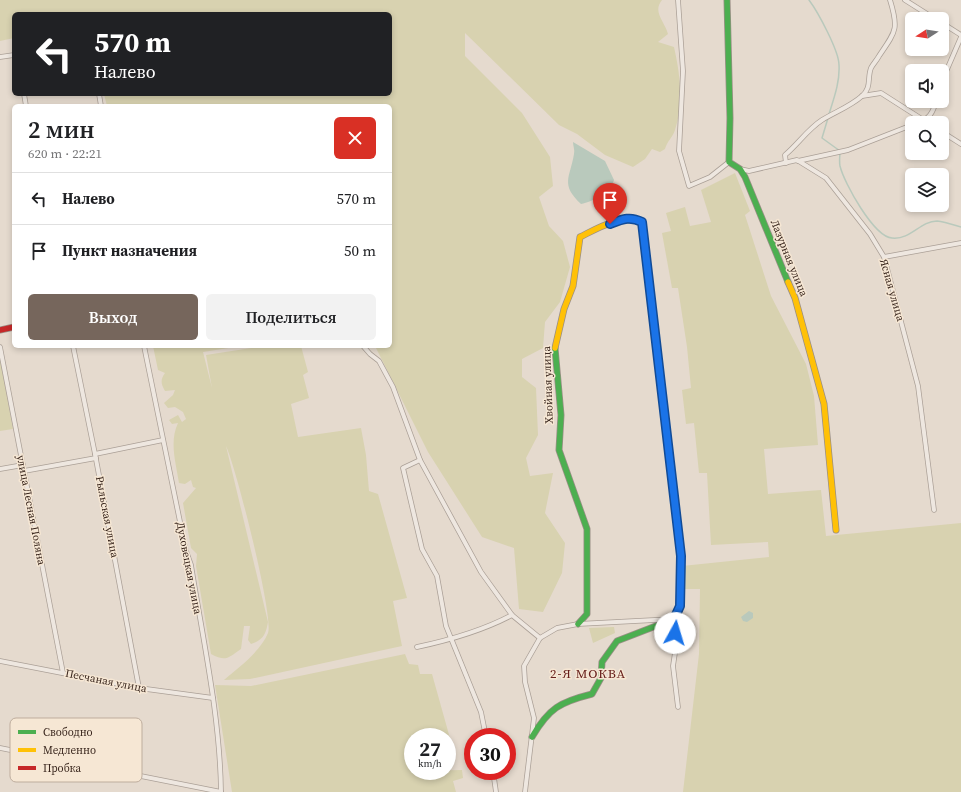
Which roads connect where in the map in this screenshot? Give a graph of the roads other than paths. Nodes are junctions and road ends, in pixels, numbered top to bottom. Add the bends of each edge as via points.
1 (678, 0) edge
2 (727, 0) edge
3 (890, 0) edge
4 (905, 0) edge
5 (924, 12) edge
6 (949, 28) edge
7 (961, 36) edge
8 (12, 55) edge
9 (0, 57) edge
10 (949, 64) edge
11 (862, 96) junction
12 (917, 116) edge
13 (905, 128) edge
14 (949, 136) edge
15 (961, 144) edge
16 (798, 161) junction
17 (729, 162) junction
18 (786, 163) junction
19 (740, 169) junction
20 (961, 243) edge
21 (884, 257) junction
22 (12, 328) edge
23 (0, 330) edge
24 (0, 348) edge
25 (73, 348) edge
26 (144, 348) edge
27 (366, 348) edge
28 (163, 440) junction
29 (96, 456) junction
30 (420, 460) junction
31 (22, 465) junction
32 (0, 469) edge
33 (24, 471) junction
34 (934, 510) dead end
35 (836, 530) dead end
36 (512, 615) junction
37 (674, 619) junction
38 (578, 624) junction
39 (540, 638) junction
40 (452, 640) junction
41 (417, 647) dead end
42 (0, 661) edge
43 (63, 673) junction
44 (140, 688) junction
45 (212, 698) junction
46 (678, 707) dead end
47 (484, 728) edge
48 (532, 736) junction
49 (0, 748) edge
50 (10, 750) edge
51 (142, 776) edge
52 (494, 780) edge
53 (221, 792) edge
54 (496, 792) edge
55 (525, 792) edge

1 - 17 street via 682,71 679,152 689,186 710,177
2 - 17 street
3 - 11 street via 896,18 895,32 871,69 870,81
4 - 5 street
6 - 7 street
7 - 10 street
8 - 9 street
11 - 12 street via 881,93
11 - 18 street via 809,130 785,156
13 - 16 street via 848,150
14 - 15 street
16 - 18 street
16 - 21 street, Ясная улица via 826,178 870,234
17 - 19 street
18 - 19 street via 749,171
19 - 35 street, Лазурная улица via 795,298 824,404
20 - 21 street
21 - 34 street, Ясная улица via 918,386
22 - 23 street
24 - 31 street, улица Лесная Поляна
25 - 29 street, Рыльская улица
26 - 28 street, Духовецкая улица
27 - 30 street via 379,361 393,387
28 - 29 street
28 - 45 street, Духовецкая улица via 191,566
29 - 33 street
29 - 44 street, Рыльская улица
30 - 36 street via 481,572
30 - 40 street via 403,468 422,549 437,576 446,626
31 - 32 street
31 - 33 street, улица Лесная Поляна
33 - 43 street, улица Лесная Поляна
36 - 39 street
36 - 40 street
37 - 38 street
37 - 38 street, Хвойная улица via 680,606 681,556 642,222 625,218 580,237 573,286 555,345 561,415 559,450 587,529 587,614
37 - 46 street via 676,646 673,666
37 - 48 street via 617,641 602,662 601,678 592,694 557,704 543,717
38 - 39 street via 557,628
39 - 48 street via 524,666 525,682 534,718
40 - 41 street
40 - 47 street via 481,712
42 - 43 street, Песчаная улица
43 - 44 street, Песчаная улица
44 - 45 street, Песчаная улица
45 - 53 street, Духовецкая улица via 221,764
48 - 55 street
49 - 50 street
51 - 53 street
52 - 54 street

